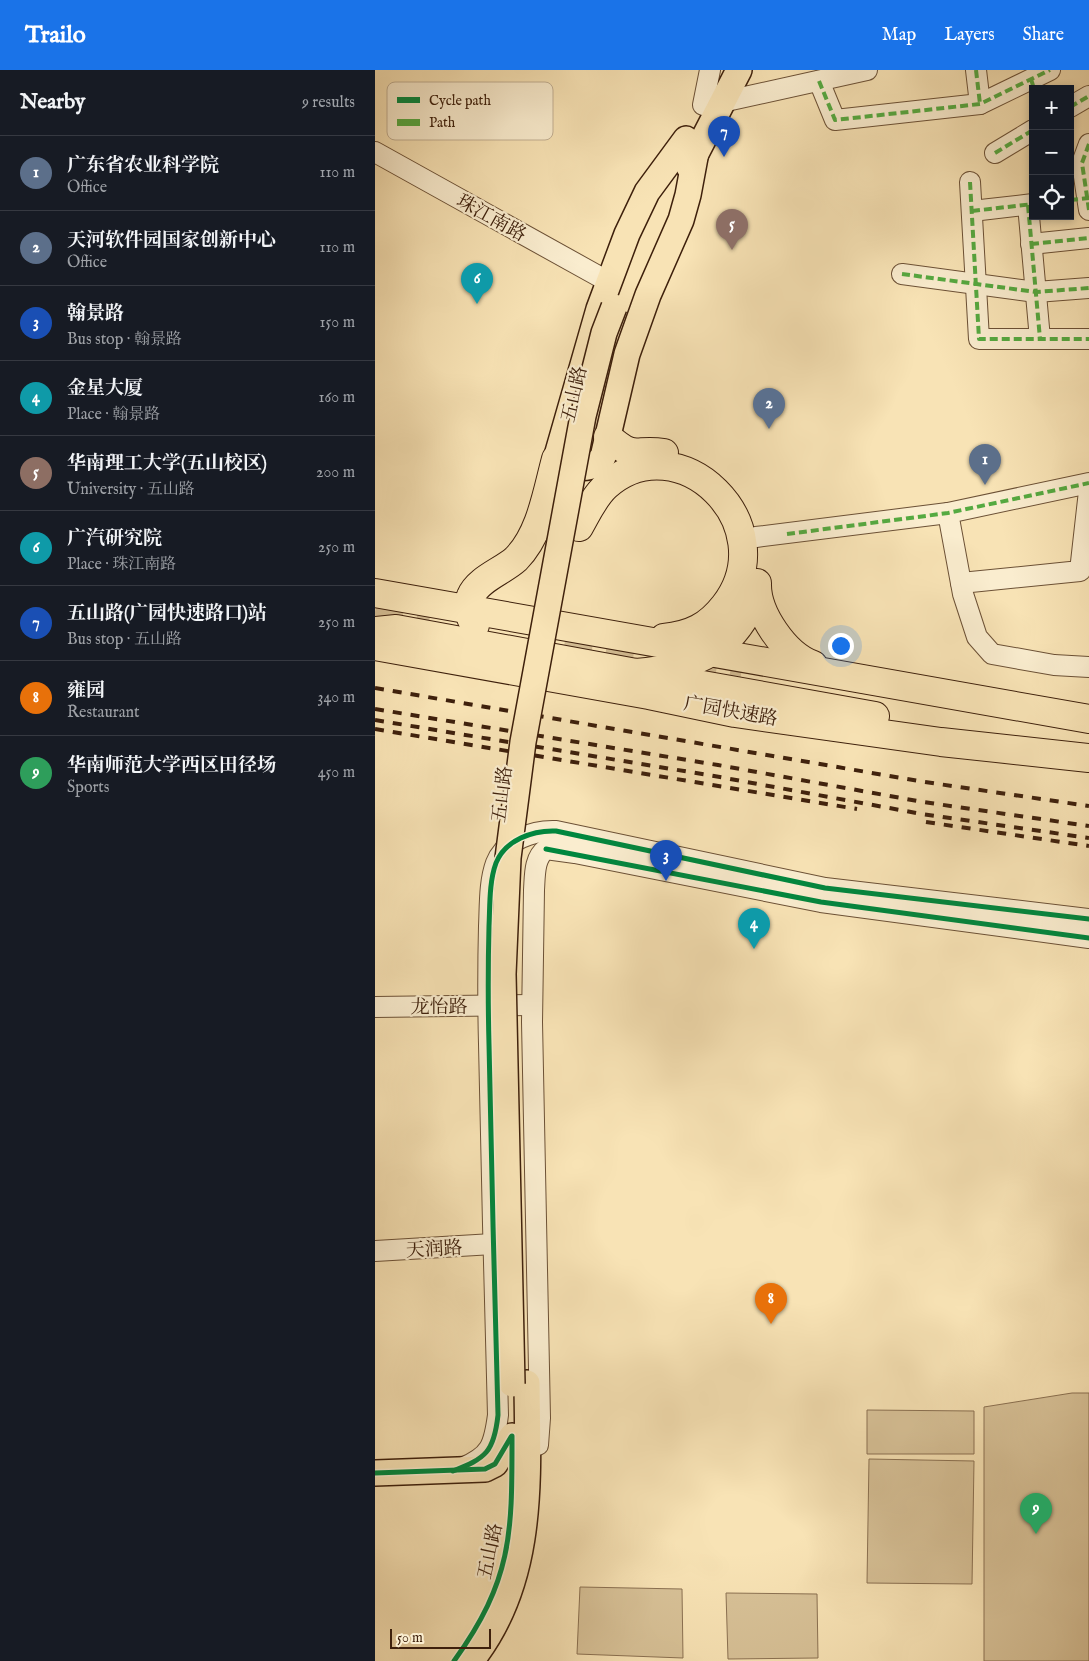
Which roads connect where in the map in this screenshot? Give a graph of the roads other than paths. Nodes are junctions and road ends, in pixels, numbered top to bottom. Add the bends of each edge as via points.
1 (710, 70) edge
2 (721, 70) edge
3 (739, 70) edge
4 (753, 70) edge
5 (867, 70) edge
6 (976, 70) edge
7 (1050, 70) edge
8 (819, 80) junction
9 (1033, 84) edge
10 (1089, 96) edge
11 (713, 103) junction
12 (980, 104) junction
13 (1074, 105) edge
14 (1029, 132) edge
15 (1089, 144) edge
16 (691, 145) junction
17 (375, 152) edge
18 (995, 153) dead end
19 (970, 182) dead end
20 (1084, 202) edge
21 (1029, 205) edge
22 (972, 212) junction
23 (1030, 220) edge
24 (1089, 238) edge
25 (1031, 244) junction
26 (903, 274) dead end
27 (609, 282) junction
28 (976, 284) junction
29 (1089, 288) edge
30 (1036, 292) junction
31 (620, 309) junction
32 (1040, 339) junction
33 (1089, 339) edge
34 (608, 437) junction
35 (556, 459) junction
36 (1089, 483) edge
37 (1089, 491) edge
38 (948, 514) junction
39 (579, 527) junction
40 (756, 537) junction
41 (961, 583) junction
42 (757, 590) junction
43 (375, 593) edge
44 (469, 608) junction
45 (375, 631) edge
46 (648, 640) junction
47 (375, 646) edge
48 (495, 647) junction
49 (712, 652) junction
50 (1089, 667) edge
51 (636, 673) junction
52 (741, 675) tunnel mouth
53 (846, 675) junction
54 (1089, 721) edge
55 (1022, 752) junction
56 (1089, 758) edge
57 (1089, 919) edge
58 (1089, 938) edge
59 (532, 1005) junction
60 (488, 1006) junction
61 (375, 1007) edge
62 (493, 1244) junction
63 (375, 1251) edge
64 (519, 1384) junction
65 (512, 1436) junction
66 (453, 1471) junction
67 (375, 1473) edge
68 (527, 1483) junction
69 (454, 1661) edge
70 (471, 1661) edge

1 - 11 street
2 - 11 main road, 五山路
3 - 11 main road, 五山路
4 - 11 street
5 - 8 street
6 - 12 street
7 - 9 street
8 - 11 street
8 - 12 street via 835,120
9 - 12 street
10 - 13 street
11 - 16 main road, 五山路
14 - 18 street
15 - 20 street via 1082,163
16 - 27 main road via 647,192
16 - 31 main road, 五山路 via 635,250
16 - 34 main road via 688,195 681,220 648,295 627,354
17 - 27 street, 珠江南路
19 - 22 street
21 - 22 street
22 - 28 street
23 - 25 street
24 - 25 street
25 - 30 street
26 - 28 street
27 - 35 main road
28 - 30 street
28 - 32 street via 979,339
29 - 30 street
30 - 32 street
31 - 39 main road, 五山路
31 - 64 main road, 五山路, bridge via 593,376 577,450 523,742 508,858 503,974
32 - 33 street
34 - 35 main road via 603,457 596,465 585,468
34 - 40 highway via 624,451 678,456 700,465 733,492
35 - 44 highway via 535,530 526,547 477,587
36 - 38 street
37 - 41 street via 1080,571
38 - 40 street
38 - 41 street
39 - 46 highway via 606,486 632,471 651,467 671,467 690,473 715,489 733,511 742,540 741,574 733,595 717,616 699,630 684,636
39 - 64 main road, 五山路 via 533,774 519,900
40 - 42 highway
41 - 50 street via 977,637 992,654
42 - 49 highway via 741,624
42 - 53 highway via 764,612 782,644 807,662
43 - 44 highway
44 - 46 highway
44 - 48 highway via 473,623
45 - 48 highway via 396,629
46 - 49 highway
47 - 55 highway, 广园快速路 via 735,713
48 - 51 highway
49 - 51 highway via 669,670
49 - 53 highway
51 - 55 highway via 859,712
52 - 54 highway, 广园快速路 via 891,700
53 - 54 highway
55 - 56 highway, 广园快速路
57 - 60 street via 825,888 556,831 533,833 513,842 502,851 496,863 489,933
58 - 59 street via 821,902 546,849 538,858 536,870
59 - 60 street, 龙怡路
59 - 68 street via 540,1418 537,1452
60 - 61 street, 龙怡路
60 - 62 street
62 - 63 street, 天润路
62 - 66 street via 496,1433 493,1444 477,1462
64 - 65 main road, 五山路
64 - 68 main road, 五山路
65 - 66 main road via 495,1464 485,1469
65 - 69 main road, 五山路 via 512,1512 500,1580 483,1617
66 - 67 main road
68 - 70 main road, 五山路 via 524,1532 515,1578 497,1622

